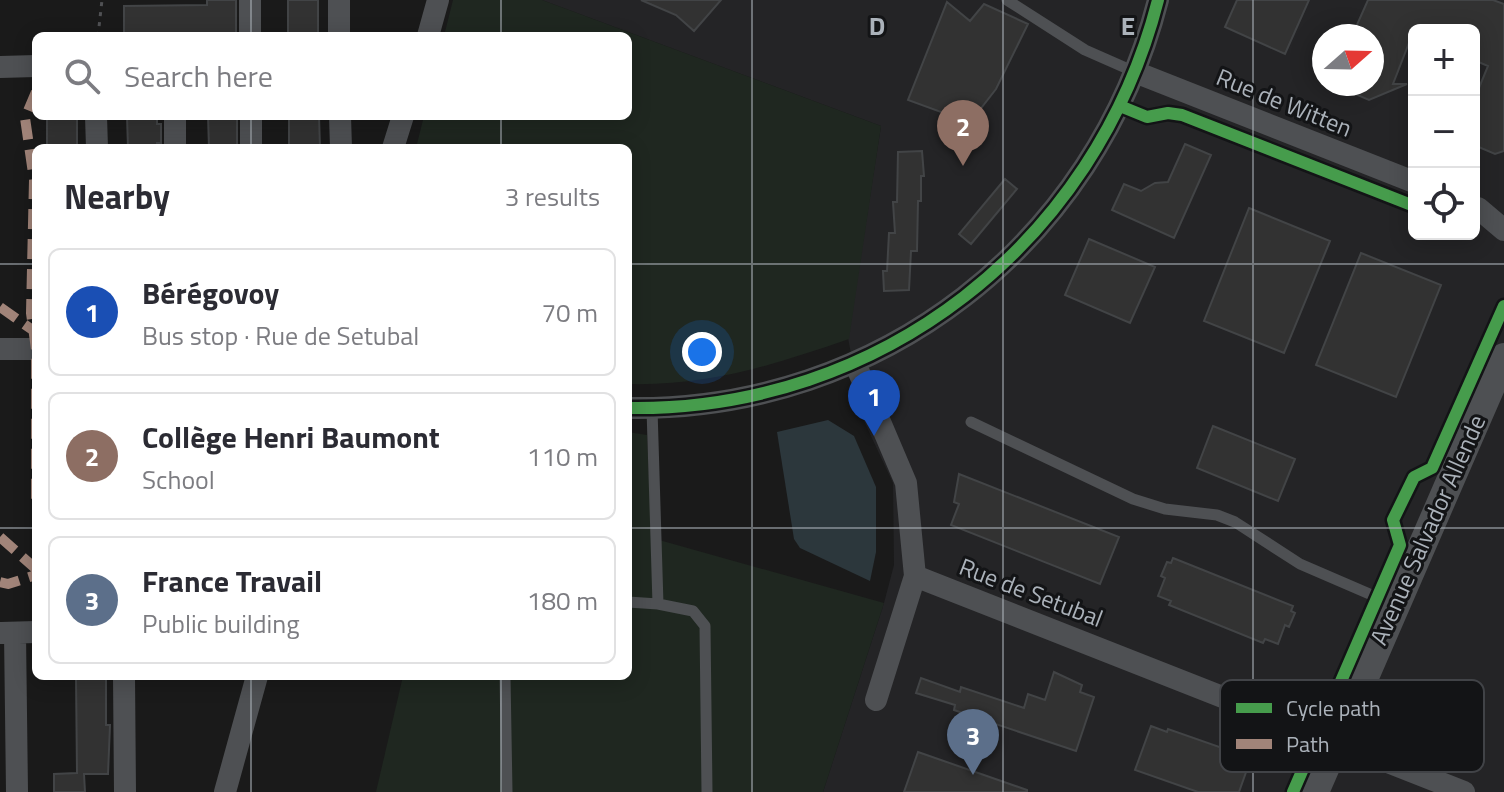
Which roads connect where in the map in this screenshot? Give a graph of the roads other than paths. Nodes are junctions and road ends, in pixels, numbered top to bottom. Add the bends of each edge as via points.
1 (250, 0) edge
2 (339, 0) edge
3 (438, 0) edge
4 (1007, 0) edge
5 (1158, 0) edge
6 (250, 32) edge
7 (339, 32) edge
8 (429, 32) edge
9 (32, 66) edge
10 (0, 67) edge
11 (1135, 72) junction
12 (96, 120) edge
13 (175, 120) edge
14 (251, 120) edge
15 (340, 120) edge
16 (402, 120) edge
17 (410, 120) edge
18 (97, 144) edge
19 (175, 144) edge
20 (251, 144) edge
21 (341, 144) edge
22 (394, 144) edge
23 (408, 144) edge
24 (1408, 180) edge
25 (0, 349) edge
26 (32, 349) edge
27 (1504, 357) edge
28 (855, 363) junction
29 (632, 408) edge
30 (652, 409) junction
31 (971, 422) dead end
32 (915, 576) junction
33 (632, 602) edge
34 (658, 604) junction
35 (1395, 605) junction
36 (17, 633) edge
37 (124, 680) edge
38 (256, 680) edge
39 (505, 680) edge
40 (1362, 680) edge
41 (1220, 695) edge
42 (876, 700) dead end
43 (1323, 772) edge
44 (1415, 772) edge
45 (17, 792) edge
46 (125, 792) edge
47 (225, 792) edge
48 (507, 792) edge
49 (707, 792) edge
50 (1315, 792) edge
51 (1464, 792) edge

1 - 6 street
2 - 7 street
3 - 8 street
4 - 11 lane via 1085,50
5 - 11 street
9 - 10 street
11 - 24 street, Rue de Witten
11 - 28 street via 1089,162 1030,237 946,311
12 - 18 street
13 - 19 street
14 - 20 street
15 - 21 street
16 - 22 street
17 - 23 street
25 - 26 street
27 - 35 street, Avenue Salvador Allende
28 - 30 street via 763,394
28 - 32 street via 906,483
29 - 30 street
30 - 34 lane
31 - 35 lane via 1133,499 1235,522 1300,564
32 - 41 street, Rue de Setubal
32 - 42 street
33 - 34 lane
34 - 49 lane via 693,611 705,626
35 - 40 street, Avenue Salvador Allende
36 - 45 street
37 - 46 street
38 - 47 street
39 - 48 lane
43 - 50 street, Avenue Salvador Allende
44 - 51 street, Rue de Setubal

